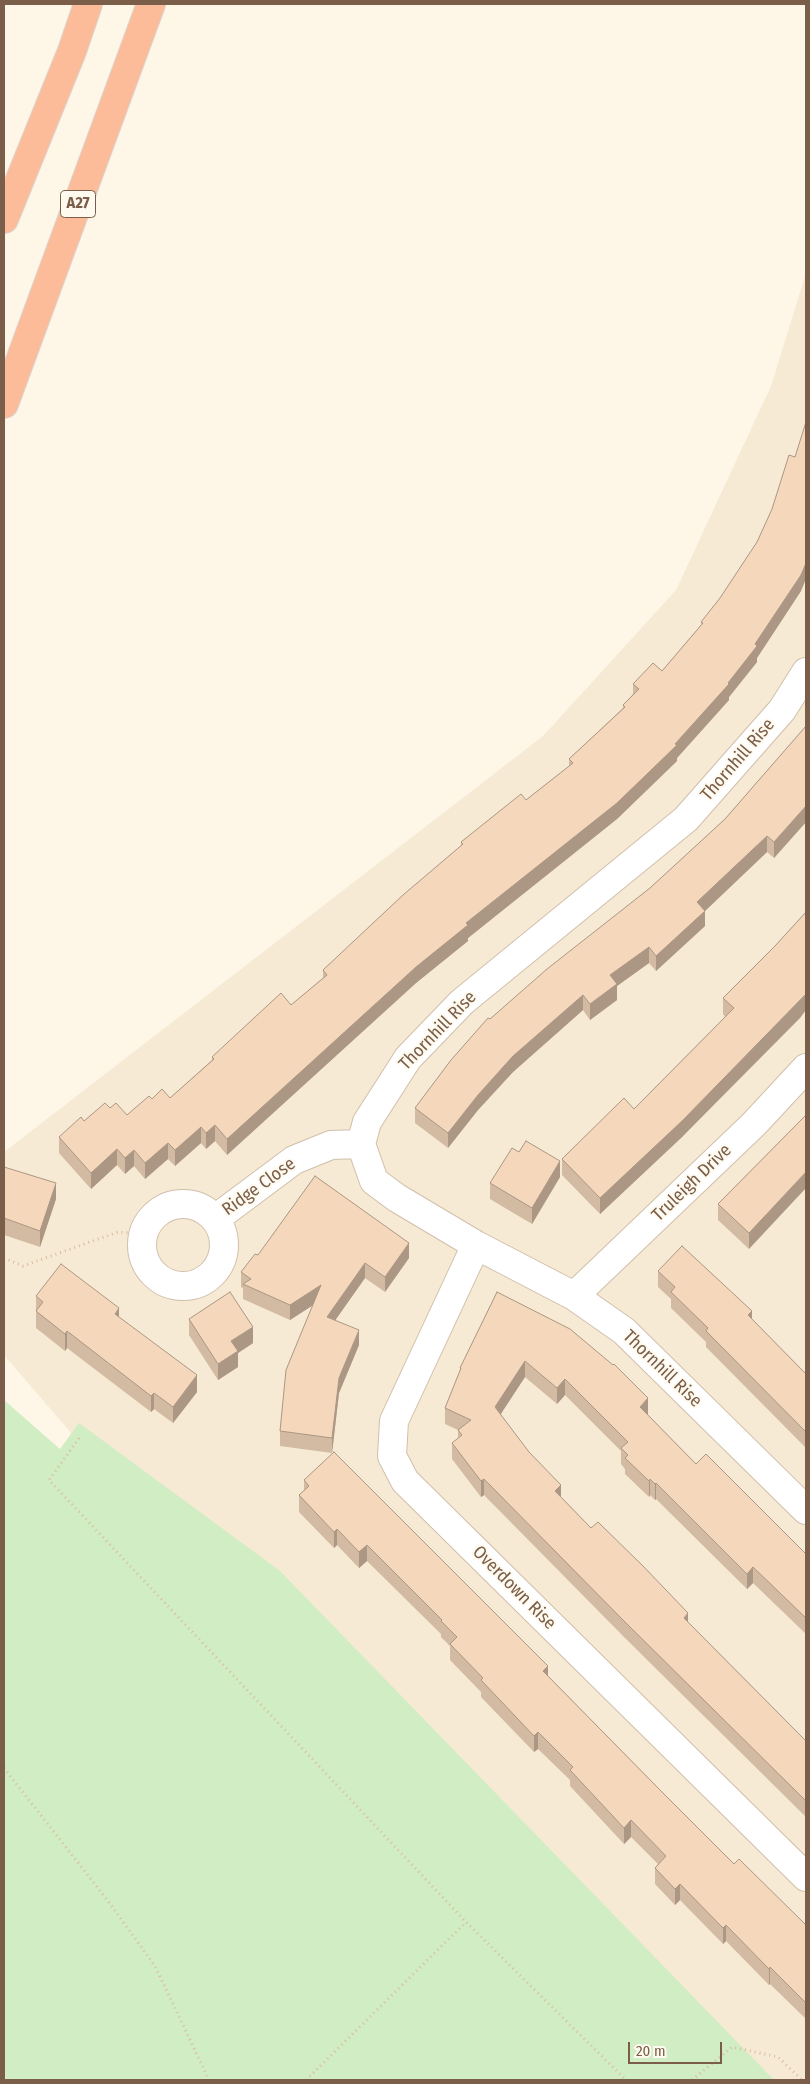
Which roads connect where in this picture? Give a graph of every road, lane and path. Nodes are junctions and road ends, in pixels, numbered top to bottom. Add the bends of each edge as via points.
1 (88, 4) edge
2 (151, 4) edge
3 (4, 219) edge
4 (4, 404) edge
5 (806, 672) edge
6 (806, 1068) edge
7 (360, 1144) junction
8 (215, 1219) junction
9 (142, 1234) junction
10 (476, 1244) junction
11 (4, 1258) edge
12 (574, 1296) junction
13 (79, 1438) dead end
14 (806, 1510) edge
15 (4, 1768) edge
16 (806, 1877) edge
17 (466, 1922) junction
18 (209, 2080) edge
19 (306, 2080) edge
20 (626, 2080) edge
21 (692, 2080) edge
22 (802, 2080) edge

1 - 3 highway
2 - 4 highway, A27
5 - 7 street, Thornhill Rise via 782,710 686,819 462,1002 408,1058 371,1116
6 - 12 street, Truleigh Drive via 754,1124
7 - 8 street, Ridge Close via 331,1145 294,1160
7 - 10 street, Thornhill Rise via 374,1181
8 - 9 street, Ridge Close via 193,1205 168,1206 157,1212
8 - 9 street, Ridge Close via 222,1231 222,1259 215,1272 191,1286 177,1287 152,1274 144,1262
9 - 11 path via 118,1232 23,1266
10 - 12 street, Thornhill Rise
10 - 16 street, Overdown Rise via 394,1421 392,1456 405,1481
12 - 14 street, Thornhill Rise via 624,1330
13 - 17 path via 49,1480
15 - 18 path via 155,1966
17 - 19 path
17 - 20 path
21 - 22 path via 732,2047 778,2057

